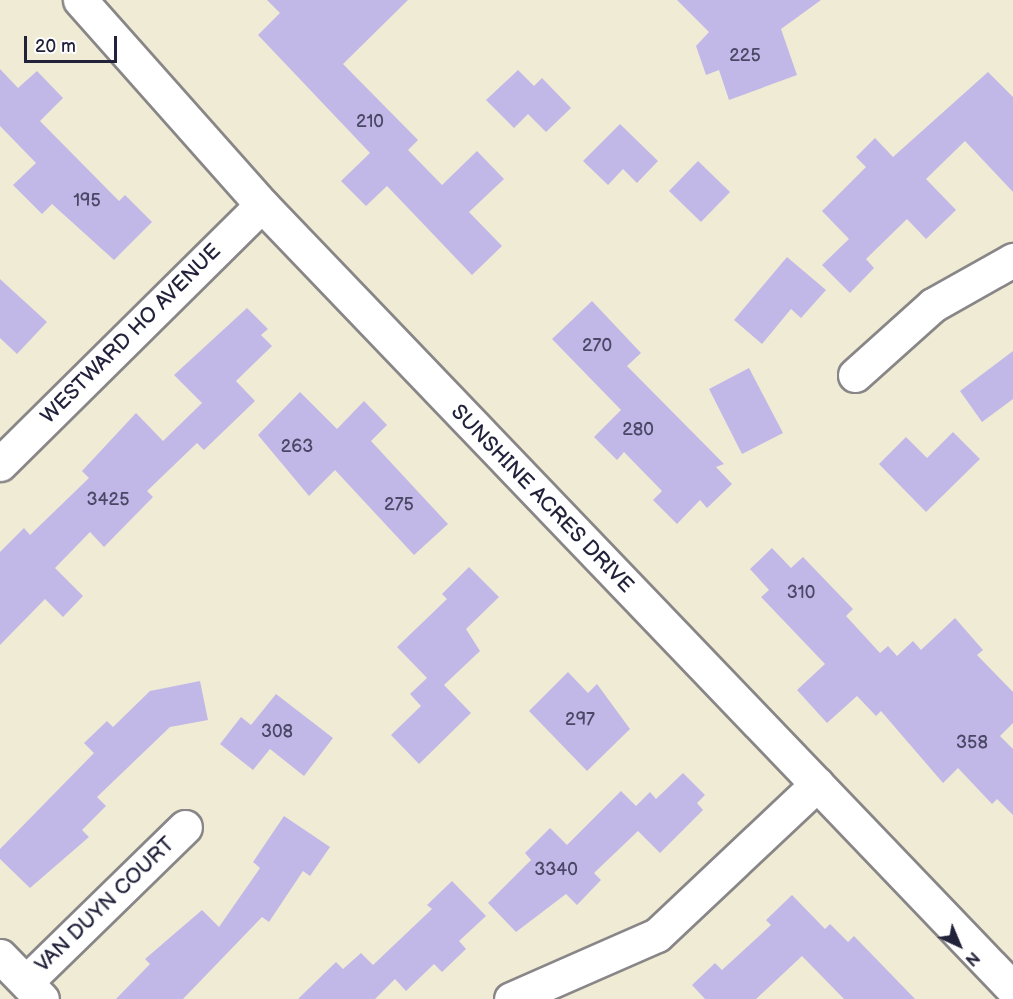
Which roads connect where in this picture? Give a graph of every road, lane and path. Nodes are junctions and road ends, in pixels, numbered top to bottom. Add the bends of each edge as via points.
1 (81, 0) edge
2 (262, 205) junction
3 (1013, 260) edge
4 (855, 375) dead end
5 (5, 448) edge
6 (817, 784) junction
7 (185, 827) dead end
8 (0, 956) edge
9 (1013, 989) edge
10 (34, 991) edge
11 (511, 999) edge

1 - 2 street, SUNSHINE ACRES DRIVE
2 - 5 street, WESTWARD HO AVENUE
2 - 6 street, SUNSHINE ACRES DRIVE
3 - 4 street via 933,305
6 - 9 street, SUNSHINE ACRES DRIVE
6 - 11 street via 657,935
7 - 10 street, VAN DUYN COURT
8 - 10 street

